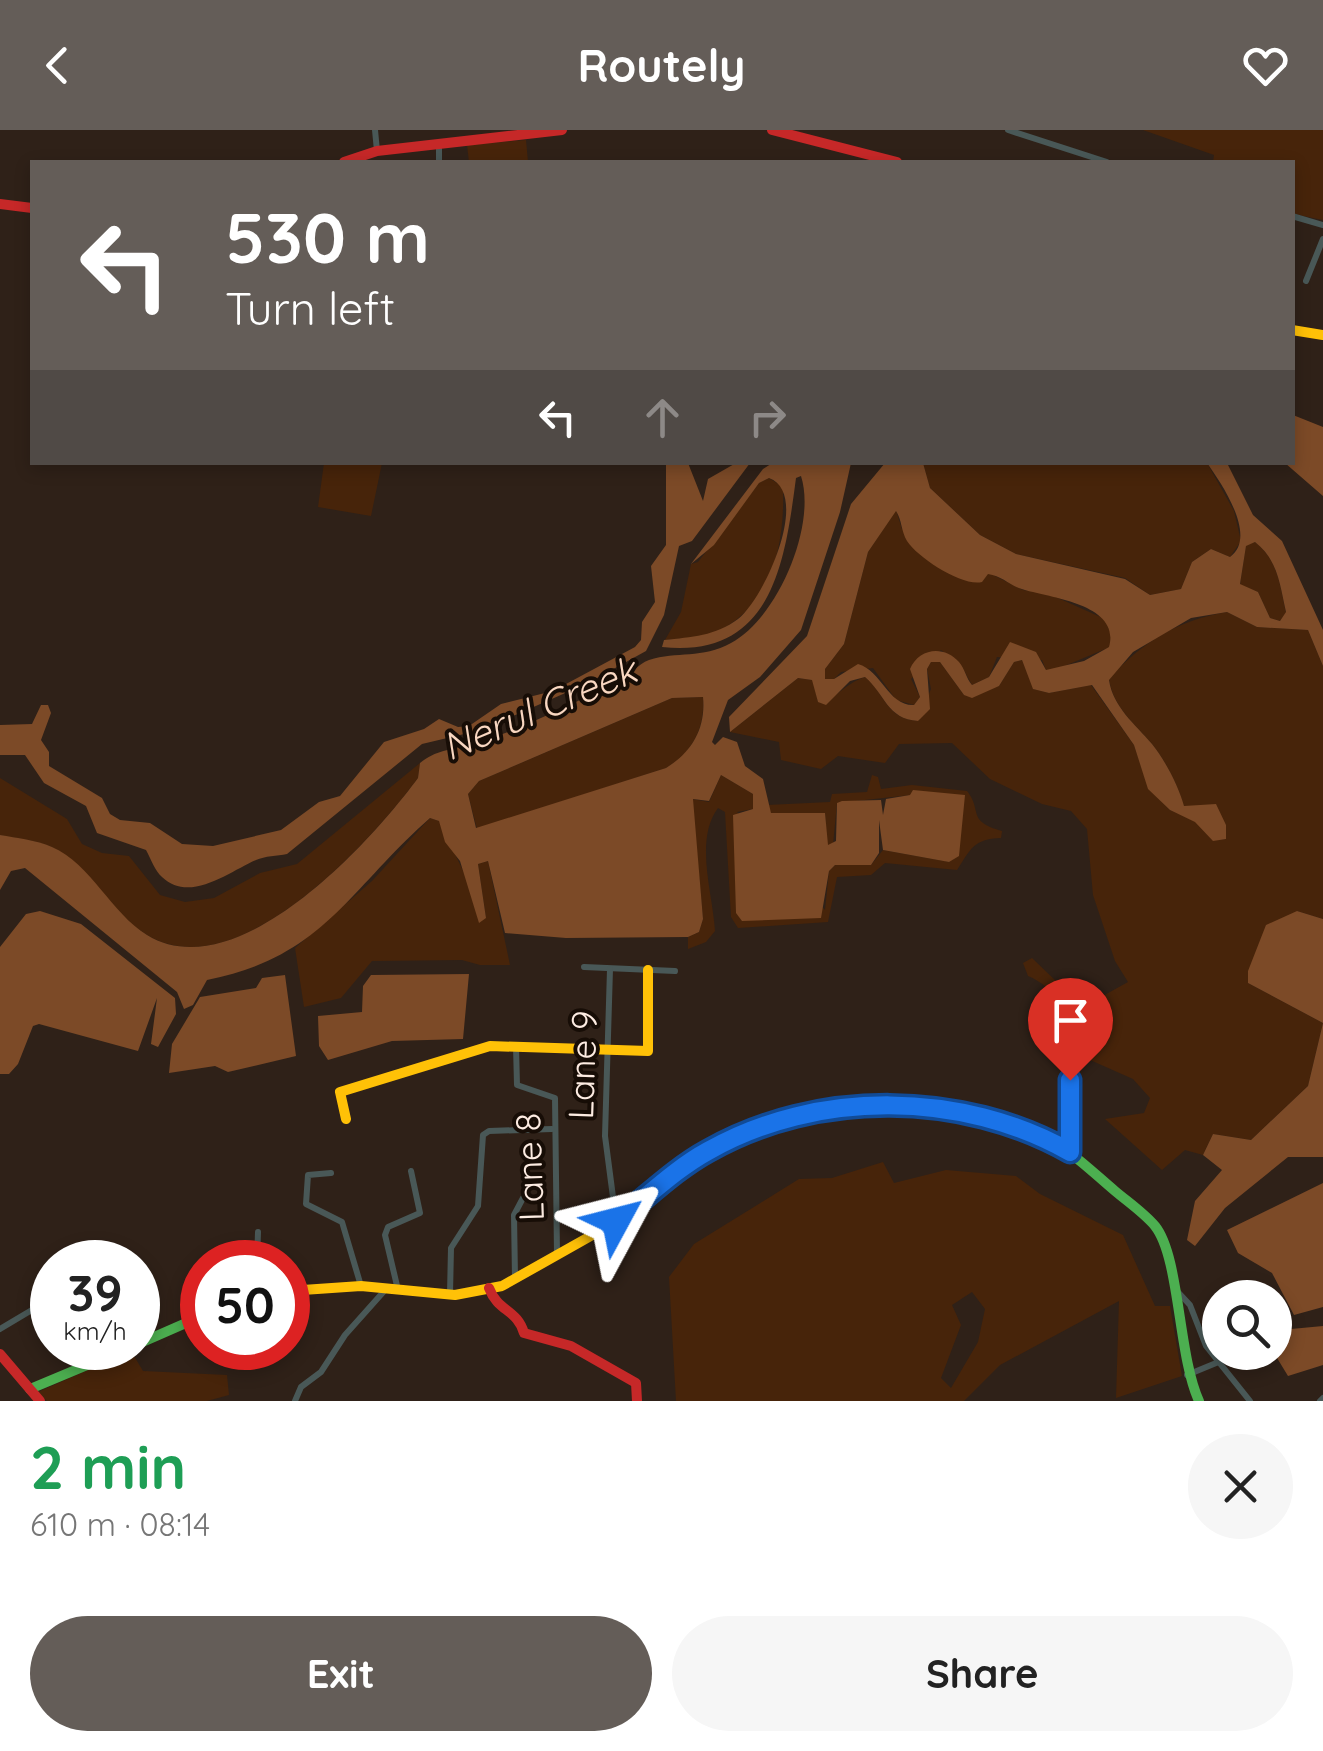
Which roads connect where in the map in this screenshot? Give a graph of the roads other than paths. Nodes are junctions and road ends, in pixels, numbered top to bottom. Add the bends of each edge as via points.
1 (374, 130) edge
2 (562, 130) edge
3 (772, 130) edge
4 (1008, 130) edge
5 (440, 142) junction
6 (377, 152) junction
7 (351, 160) edge
8 (439, 160) edge
9 (890, 160) edge
10 (1093, 160) edge
11 (0, 204) edge
12 (30, 208) edge
13 (1295, 217) edge
14 (1323, 225) edge
15 (1323, 239) edge
16 (1306, 281) dead end
17 (1295, 331) edge
18 (1323, 336) edge
19 (584, 967) dead end
20 (610, 969) junction
21 (648, 970) junction
22 (675, 971) dead end
23 (516, 1044) junction
24 (610, 1050) junction
25 (1070, 1080) dead end
26 (346, 1120) dead end
27 (552, 1129) junction
28 (1070, 1152) junction
29 (411, 1170) dead end
30 (332, 1172) dead end
31 (524, 1198) dead end
32 (616, 1221) junction
33 (258, 1232) dead end
34 (258, 1240) edge
35 (557, 1255) junction
36 (515, 1278) junction
37 (361, 1286) junction
38 (489, 1288) junction
39 (310, 1289) edge
40 (392, 1289) junction
41 (1176, 1290) junction
42 (450, 1294) junction
43 (30, 1311) edge
44 (0, 1329) edge
45 (1202, 1336) edge
46 (0, 1354) edge
47 (1202, 1369) edge
48 (75, 1370) edge
49 (1227, 1370) edge
50 (1187, 1375) junction
51 (30, 1389) junction
52 (40, 1401) edge
53 (294, 1401) edge
54 (638, 1401) edge
55 (1199, 1401) edge
56 (1250, 1401) edge

1 - 6 street
2 - 5 main road
3 - 9 main road
4 - 10 street
5 - 6 main road
5 - 8 street
6 - 7 main road
11 - 12 main road
13 - 14 street
15 - 16 street
17 - 18 main road
19 - 20 street
20 - 21 street
20 - 24 street, Lane 9
21 - 22 street
21 - 24 main road via 649,1050
23 - 24 main road
23 - 26 main road via 468,1050 340,1092
23 - 27 street, Lane 8 via 516,1084 555,1098
24 - 32 street, Lane 9 via 604,1136
25 - 28 street
27 - 35 street, Lane 8
27 - 42 street via 483,1135 478,1206 451,1248
28 - 32 main road via 1035,1132 950,1107 874,1106 756,1129 706,1152
28 - 41 main road via 1157,1228
29 - 40 street via 420,1213 388,1227 385,1235
30 - 37 street via 308,1175 306,1204 342,1222
31 - 36 street via 514,1215
32 - 35 main road
33 - 34 street
35 - 36 main road
36 - 38 main road
37 - 39 main road
37 - 40 main road
38 - 42 main road
38 - 54 main road via 495,1304 521,1321 524,1333 568,1344 636,1382
40 - 42 main road
40 - 53 street via 345,1335
41 - 45 street
41 - 50 main road
43 - 44 street
46 - 51 main road
47 - 50 street
48 - 51 main road
49 - 56 street
50 - 55 main road
51 - 52 main road

